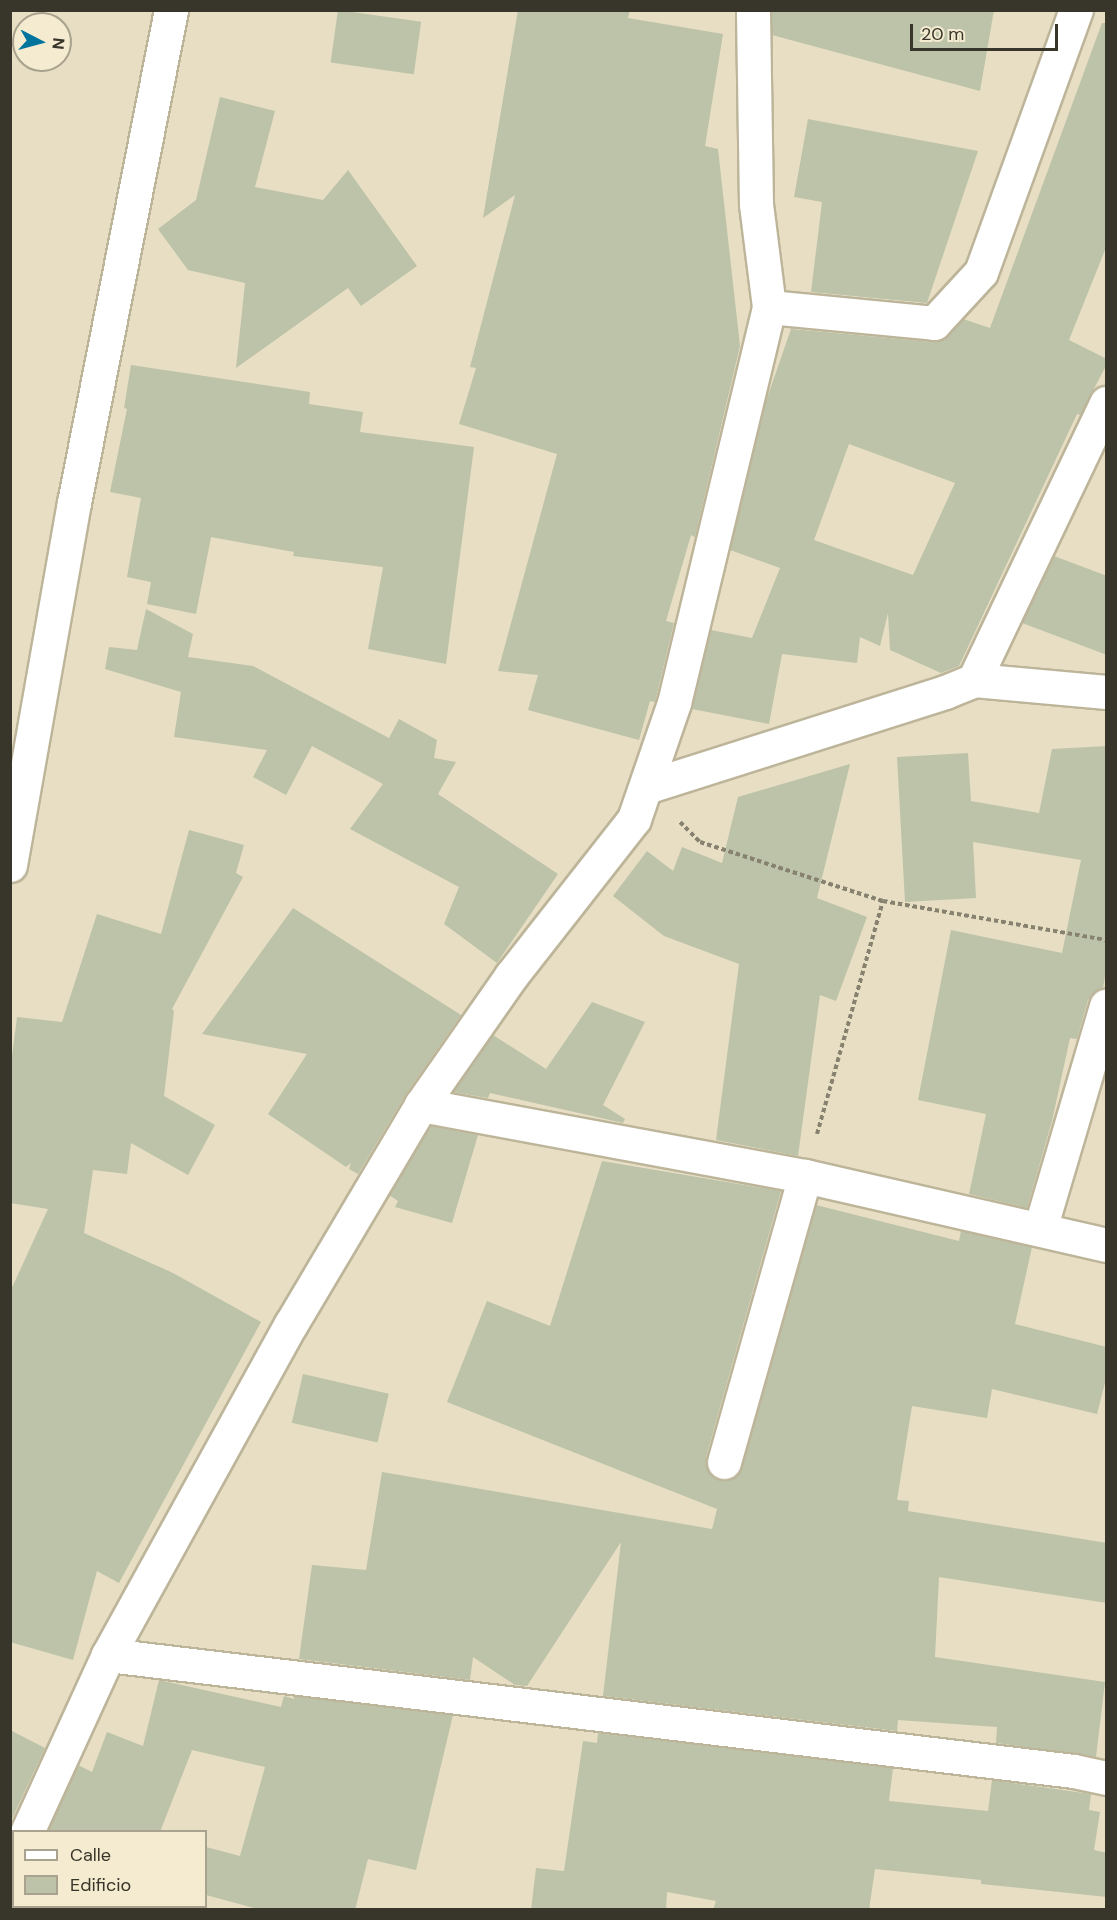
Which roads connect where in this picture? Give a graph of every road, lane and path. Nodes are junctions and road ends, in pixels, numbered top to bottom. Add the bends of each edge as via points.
1 (171, 10) edge
2 (753, 10) edge
3 (1076, 10) edge
4 (769, 307) junction
5 (1103, 416) edge
6 (974, 680) junction
7 (1107, 692) edge
8 (646, 787) junction
9 (10, 865) edge
10 (883, 901) junction
11 (1107, 940) edge
12 (1107, 1006) edge
13 (421, 1105) junction
14 (805, 1176) junction
15 (1041, 1229) junction
16 (1107, 1245) edge
17 (724, 1462) dead end
18 (108, 1655) junction
19 (1107, 1778) edge
20 (28, 1830) edge

1 - 9 street via 74,503
2 - 4 street via 756,204
3 - 4 street via 981,272 934,323
4 - 8 street via 674,703
5 - 6 street
6 - 7 street
6 - 8 street
8 - 10 path via 700,842
8 - 13 street via 634,819 511,976
10 - 11 path
10 - 14 path
12 - 15 street
13 - 14 street
13 - 18 street via 291,1324
14 - 15 street
14 - 17 street
15 - 16 street
18 - 19 street
18 - 20 street

